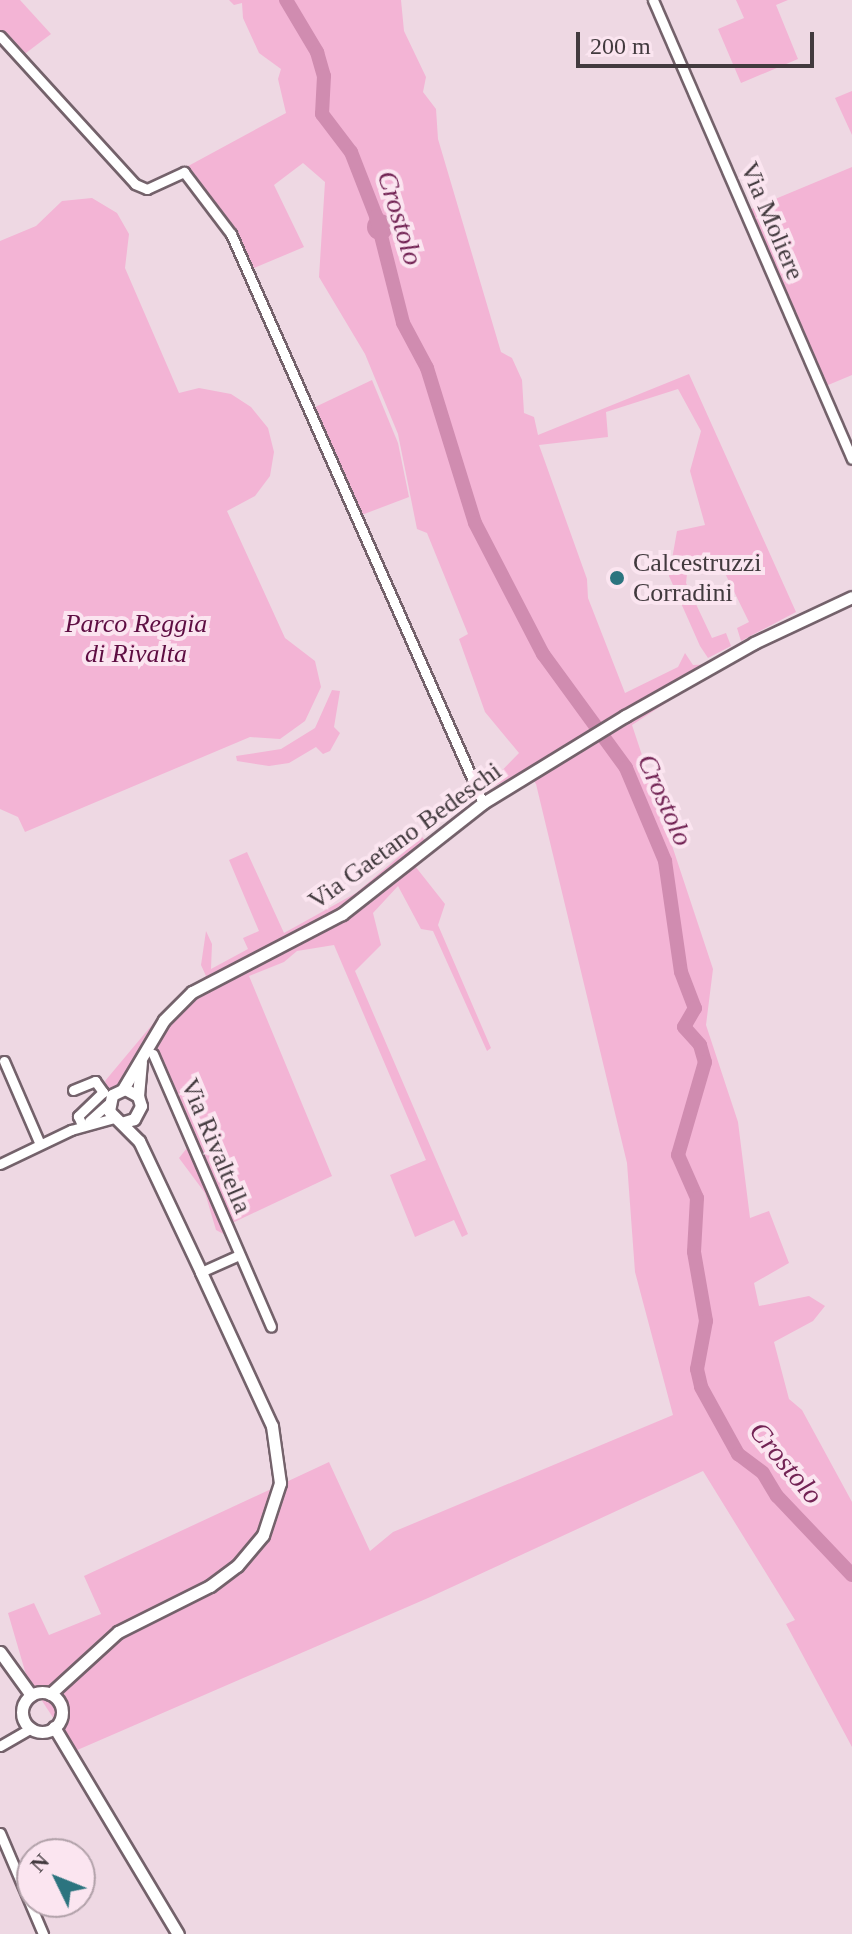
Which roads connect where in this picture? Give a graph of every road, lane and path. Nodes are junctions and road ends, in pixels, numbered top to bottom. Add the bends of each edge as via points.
1 (653, 0) edge
2 (0, 36) edge
3 (852, 459) edge
4 (852, 597) edge
5 (483, 803) junction
6 (147, 1056) junction
7 (4, 1061) dead end
8 (123, 1089) junction
9 (73, 1090) dead end
10 (138, 1096) junction
11 (105, 1098) junction
12 (138, 1115) junction
13 (119, 1120) junction
14 (84, 1124) junction
15 (139, 1141) junction
16 (40, 1144) junction
17 (0, 1164) edge
18 (239, 1255) junction
19 (201, 1272) junction
20 (271, 1327) dead end
21 (0, 1652) edge
22 (31, 1695) junction
23 (54, 1697) junction
24 (25, 1727) junction
25 (54, 1727) junction
26 (0, 1746) edge
27 (0, 1833) edge
28 (43, 1934) edge
29 (178, 1934) edge

1 - 3 street, Via Moliere
2 - 5 street via 135,184 147,189 184,172 231,234
4 - 5 main road, Via Gaetano Bedeschi via 751,644
5 - 6 main road, Via Gaetano Bedeschi via 342,914 192,992 164,1020
6 - 8 main road, Via Gaetano Bedeschi
6 - 10 main road, Via Gaetano Bedeschi
6 - 18 street, Via Rivaltella
7 - 16 street
8 - 10 main road
8 - 11 main road, Via Gaetano Bedeschi
9 - 11 street via 95,1081
10 - 12 main road, Via Gaetano Bedeschi
11 - 13 main road
11 - 14 street
12 - 13 main road
12 - 15 main road, Via Gaetano Bedeschi
13 - 14 street
13 - 15 main road
14 - 16 street
15 - 19 main road
16 - 17 street
18 - 19 street, Via Rivaltella
18 - 20 street, Via Rivaltella
19 - 23 main road via 272,1426 281,1469 275,1510 254,1548 225,1576 118,1632
21 - 22 main road
22 - 23 main road
22 - 24 main road via 23,1704
23 - 25 main road via 61,1716
24 - 25 main road
24 - 26 street
25 - 29 main road
27 - 28 street

